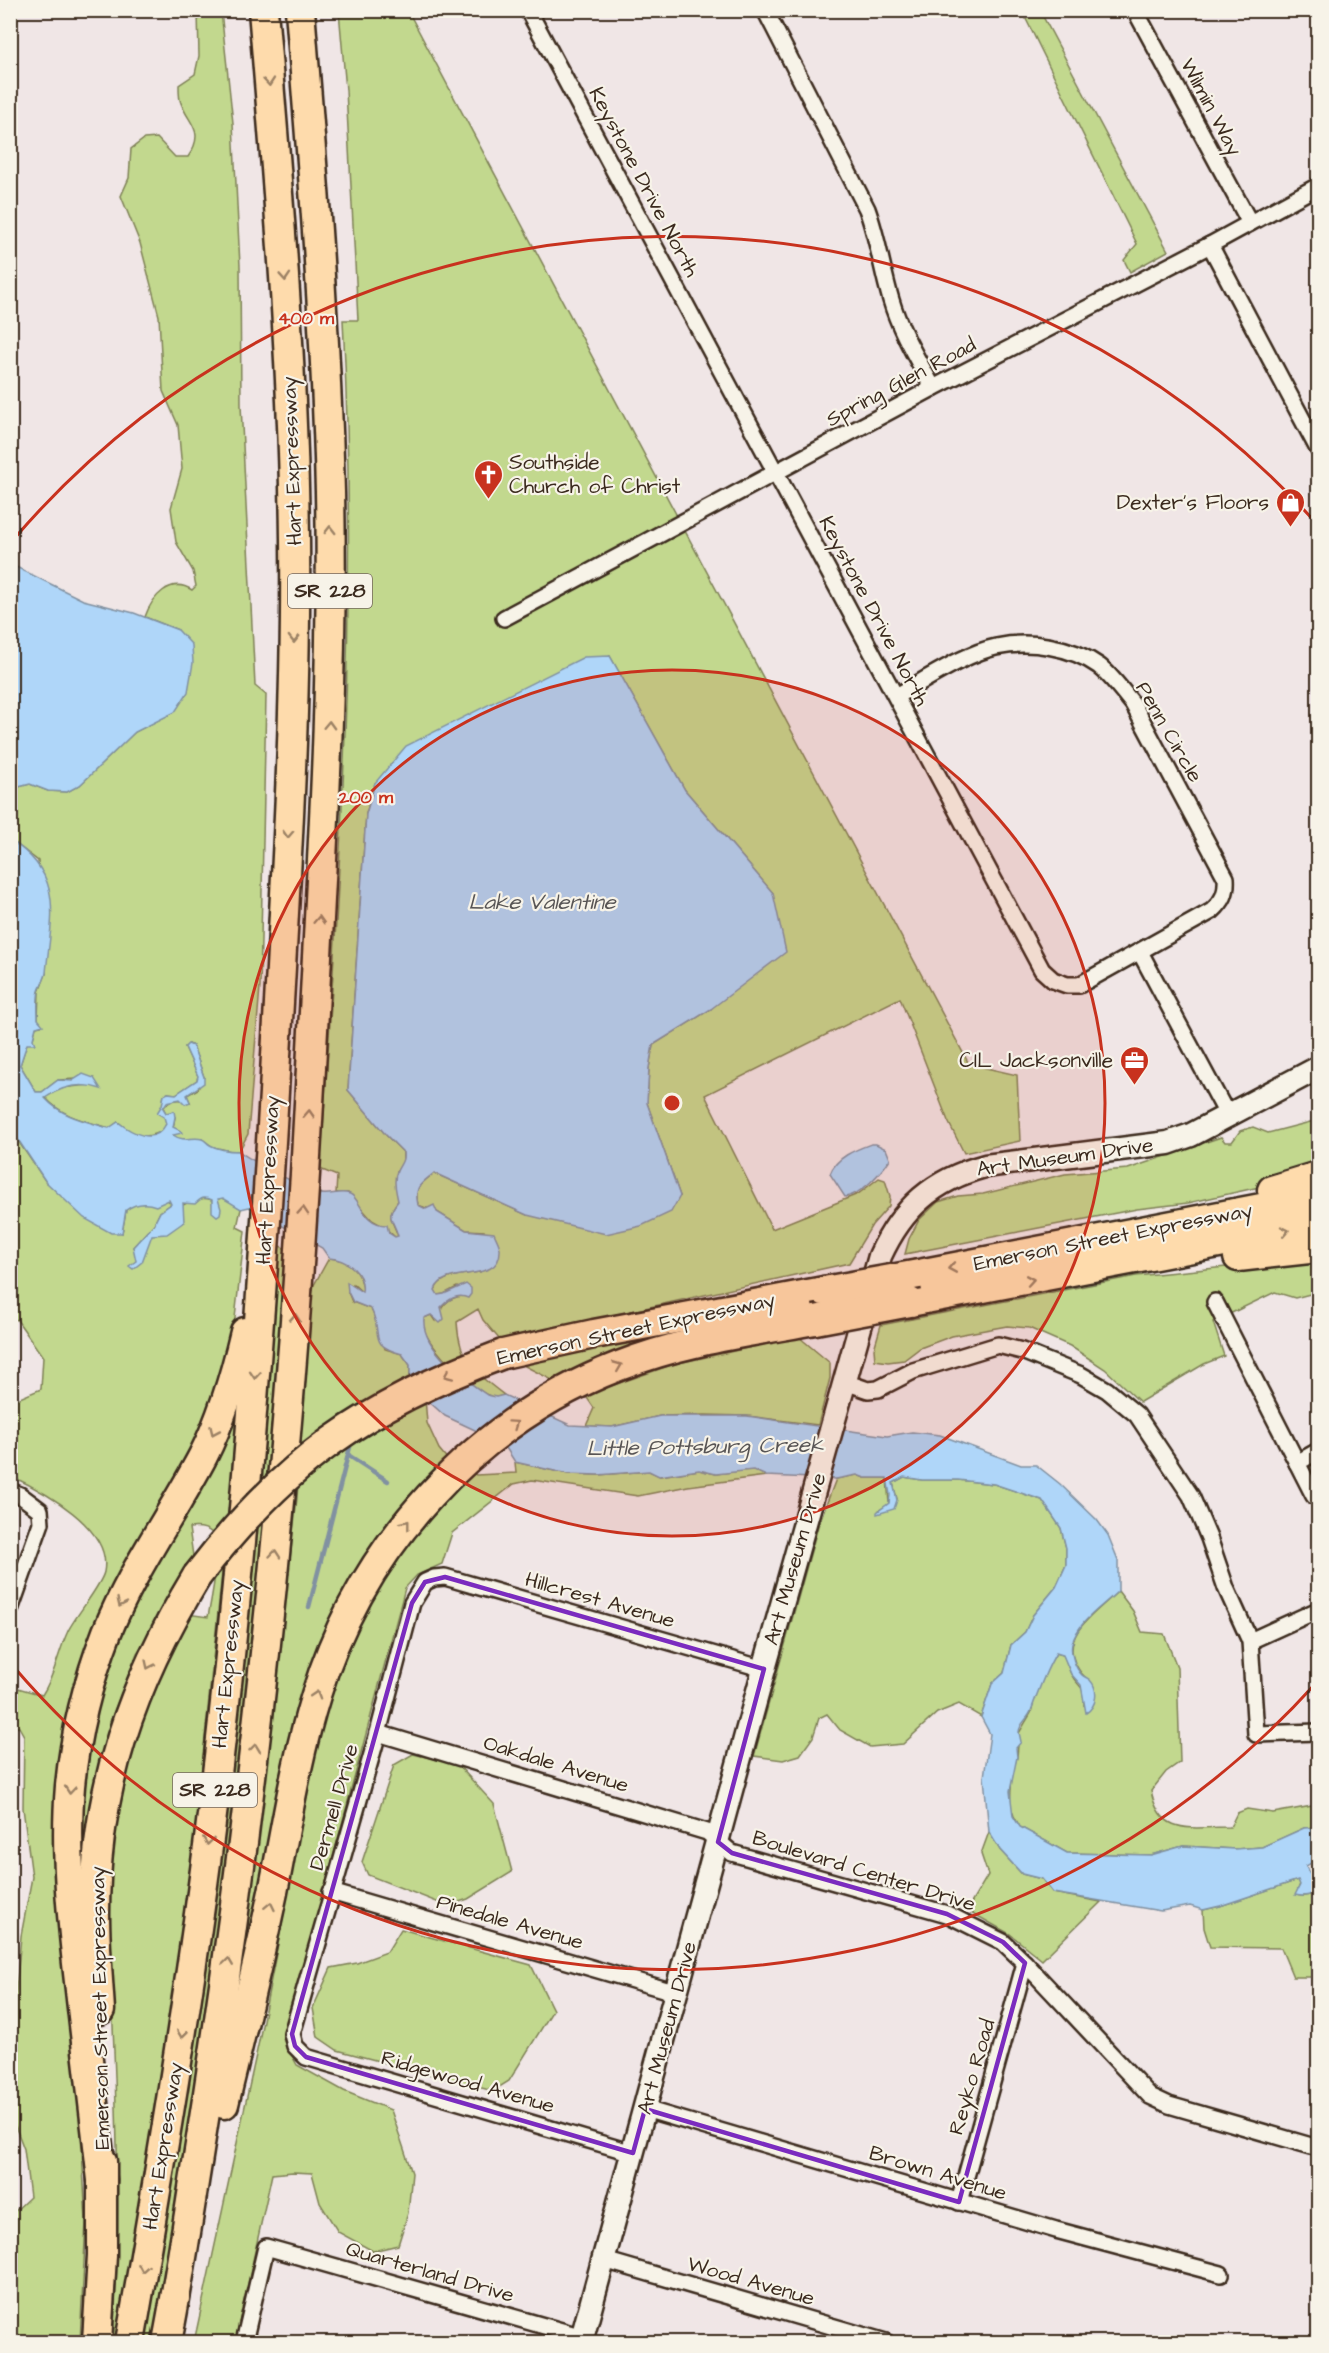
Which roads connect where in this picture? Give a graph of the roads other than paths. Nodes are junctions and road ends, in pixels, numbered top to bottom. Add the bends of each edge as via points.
1 (300, 10) edge
2 (528, 10) edge
3 (765, 10) edge
4 (1135, 10) edge
5 (264, 17) edge
6 (1318, 186) edge
7 (1250, 224) junction
8 (1210, 245) junction
9 (933, 388) junction
10 (1318, 449) edge
11 (776, 473) junction
12 (504, 618) dead end
13 (896, 696) junction
14 (1140, 952) junction
15 (1318, 1068) edge
16 (1228, 1116) junction
17 (1318, 1176) edge
18 (1318, 1197) edge
19 (1318, 1224) edge
20 (266, 1233) junction
21 (1318, 1248) edge
22 (1102, 1253) junction
23 (1215, 1302) dead end
24 (845, 1382) junction
25 (1318, 1451) edge
26 (1297, 1463) junction
27 (10, 1491) edge
28 (1314, 1496) dead end
29 (424, 1582) joint
30 (10, 1610) edge
31 (1318, 1610) edge
32 (1250, 1641) junction
33 (764, 1670) junction
34 (1318, 1732) edge
35 (378, 1733) junction
36 (718, 1842) junction
37 (331, 1892) junction
38 (1025, 1963) junction
39 (677, 1993) junction
40 (295, 2046) joint
41 (645, 2109) junction
42 (1318, 2148) edge
43 (633, 2153) junction
44 (102, 2180) junction
45 (959, 2202) junction
46 (604, 2260) junction
47 (1221, 2274) dead end
48 (549, 2335) edge
49 (169, 2337) edge
50 (582, 2340) edge
51 (95, 2343) edge
52 (130, 2343) edge
53 (244, 2343) edge
54 (886, 2343) edge

49 -> 1 highway, Hart Expressway / SR 228 via 230,1948 263,1681 306,1173 329,729 330,507 323,311
2 - 11 street, Keystone Drive North
3 - 9 street via 867,209 899,323
4 - 7 street, Wilmin Way
5 -> 20 highway, Hart Expressway / SR 228 via 288,319 295,536 290,796
6 - 7 street, Spring Glen Road
7 - 8 street, Spring Glen Road
8 - 9 street, Spring Glen Road
8 - 10 street
9 - 11 street, Spring Glen Road
11 - 12 street, Spring Glen Road
11 - 13 street, Keystone Drive North
13 - 14 street, Keystone Drive North via 1042,970 1053,980 1079,985
13 - 14 street, Penn Circle via 971,656 994,647 1019,644 1045,645 1070,652 1098,666 1117,684 1133,704 1226,878 1224,897 1212,911
14 - 16 street
15 - 16 street, Art Museum Drive
16 - 24 street, Art Museum Drive via 1168,1143 974,1169 923,1196 896,1225 880,1256
17 - 22 highway via 1197,1209
18 - 22 highway, Emerson Street Expressway
22 -> 19 highway, Emerson Street Expressway
20 -> 44 highway via 228,1395 203,1455 108,1630 93,1674 74,1756 68,1816 72,1905
20 -> 52 highway, Hart Expressway / SR 228 via 239,1565 213,1806 175,2079
21 - 22 highway via 1210,1260
22 -> 44 highway, Emerson Street Expressway, bridge via 919,1274 585,1335 503,1354 412,1391 333,1438 264,1497 197,1576 166,1629 135,1696 105,1802 95,1913
49 -> 22 highway, Emerson Street Expressway, bridge via 315,1696 362,1587 421,1505 467,1459 499,1434 565,1391 617,1366 703,1340 910,1302
23 - 26 street
24 - 32 street via 868,1390 878,1389 913,1371 998,1345 1081,1375 1107,1390 1137,1415 1191,1496
24 - 33 street, Art Museum Drive
25 - 26 street
26 - 28 street
27 - 30 street via 40,1510 41,1522
29 - 33 street, Hillcrest Avenue via 445,1577
29 - 35 street, Dermell Drive via 412,1603
31 - 32 street
32 - 34 street via 1256,1734
33 - 36 street, Art Museum Drive
35 - 36 street, Oakdale Avenue via 707,1832
35 - 37 street, Dermell Drive
36 - 38 street, Boulevard Center Drive via 732,1853 946,1914 1003,1942
36 - 39 street, Art Museum Drive
37 - 39 street, Pinedale Avenue
37 - 40 street, Dermell Drive via 292,2034
38 - 42 street, Boulevard Center Drive via 1150,2096
38 - 45 street, Reyko Road
39 - 41 street, Art Museum Drive
40 - 43 street, Ridgewood Avenue via 306,2057
41 - 43 street, Art Museum Drive
41 - 45 street, Brown Avenue
43 - 46 street, Art Museum Drive
44 - 51 highway, Emerson Street Expressway via 102,2255
45 - 47 street, Brown Avenue
46 - 50 street, Art Museum Drive
46 - 54 street, Wood Avenue
48 - 50 street, Quarterland Drive
48 - 53 street, Quarterland Drive via 266,2247

